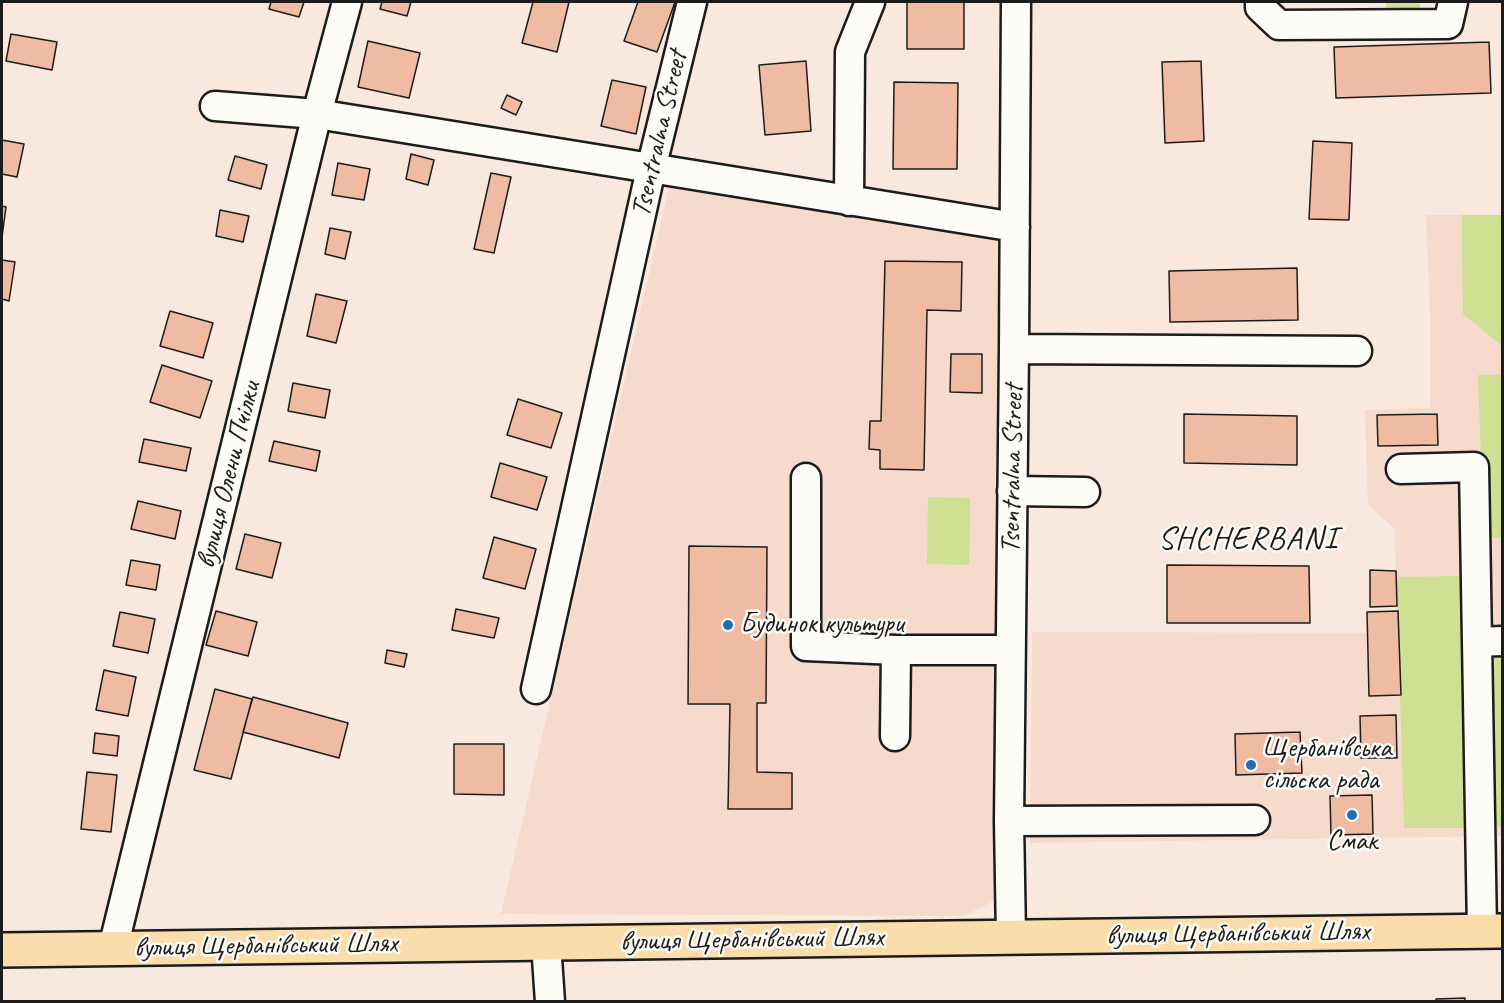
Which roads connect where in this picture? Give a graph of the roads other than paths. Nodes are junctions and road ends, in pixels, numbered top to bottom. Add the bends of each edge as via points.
1 (347, 2) edge
2 (692, 2) edge
3 (870, 2) edge
4 (1016, 2) edge
5 (1260, 2) edge
6 (1452, 2) edge
7 (215, 106) dead end
8 (317, 114) junction
9 (651, 169) junction
10 (849, 201) junction
11 (1015, 227) junction
12 (1014, 349) junction
13 (1357, 351) dead end
14 (1401, 469) dead end
15 (806, 478) dead end
16 (1012, 491) junction
17 (1084, 492) dead end
18 (1490, 641) edge
19 (897, 650) junction
20 (1010, 650) junction
21 (536, 689) dead end
22 (895, 736) dead end
23 (1255, 820) dead end
24 (1009, 821) junction
25 (1492, 931) edge
26 (1011, 937) junction
27 (546, 943) junction
28 (112, 948) junction
29 (2, 950) edge
30 (550, 1002) edge

1 - 8 street, вулиця Олени Пчілки
2 - 9 street, Tsentralna Street
3 - 10 street via 850,52
4 - 11 street, Tsentralna Street
5 - 6 street via 1260,7 1280,25 1448,24
7 - 8 street
8 - 9 street
8 - 28 street, вулиця Олени Пчілки
9 - 10 street
9 - 21 street, Tsentralna Street
10 - 11 street
11 - 12 street, Tsentralna Street
12 - 13 street
12 - 16 street, Tsentralna Street
14 - 18 street via 1474,467
15 - 19 street via 806,646
16 - 17 street
16 - 20 street, Tsentralna Street
18 - 25 street
19 - 20 street
19 - 22 street
20 - 24 street, Tsentralna Street
23 - 24 street
24 - 26 street, Tsentralna Street
25 - 26 main road, вулиця Щербанівський Шлях
26 - 27 main road, вулиця Щербанівський Шлях
27 - 28 main road, вулиця Щербанівський Шлях
27 - 30 street
28 - 29 main road, вулиця Щербанівський Шлях

